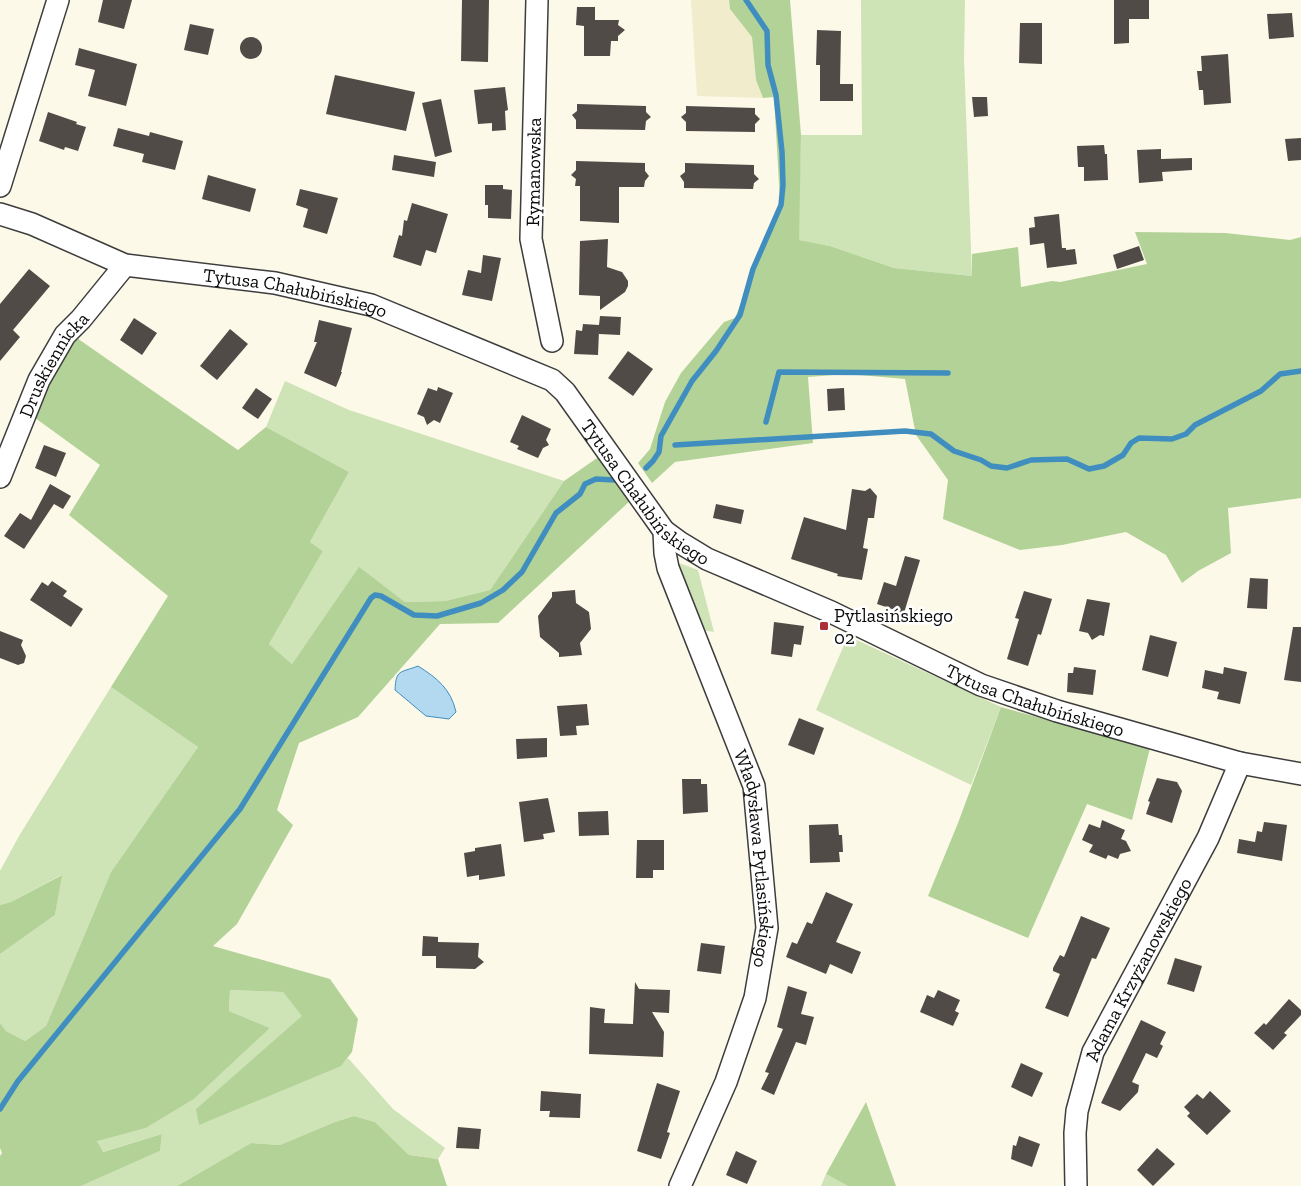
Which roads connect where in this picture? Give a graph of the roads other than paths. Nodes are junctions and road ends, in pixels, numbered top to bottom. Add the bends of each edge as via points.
1 (58, 0) edge
2 (536, 0) edge
3 (0, 186) edge
4 (0, 214) edge
5 (125, 265) junction
6 (552, 341) dead end
7 (0, 477) edge
8 (664, 531) junction
9 (1240, 763) junction
10 (1300, 771) edge
11 (680, 1186) edge
12 (1076, 1186) edge

1 - 3 street
2 - 6 street, Rymanowska via 531,239
4 - 5 street, Tytusa Chałubińskiego via 32,224
5 - 7 street, Druskiennicka via 65,335 39,380
5 - 8 street, Tytusa Chałubińskiego via 275,283 371,305 552,380 571,400
8 - 9 street, Tytusa Chałubińskiego via 707,559 832,612 980,685 1057,712
8 - 11 street, Władysława Pytlasińskiego via 668,568 754,786 767,928 755,998 726,1082
9 - 10 street, Tytusa Chałubińskiego
9 - 12 street, Adama Krzyżanowskiego via 1208,838 1093,1052 1077,1111

